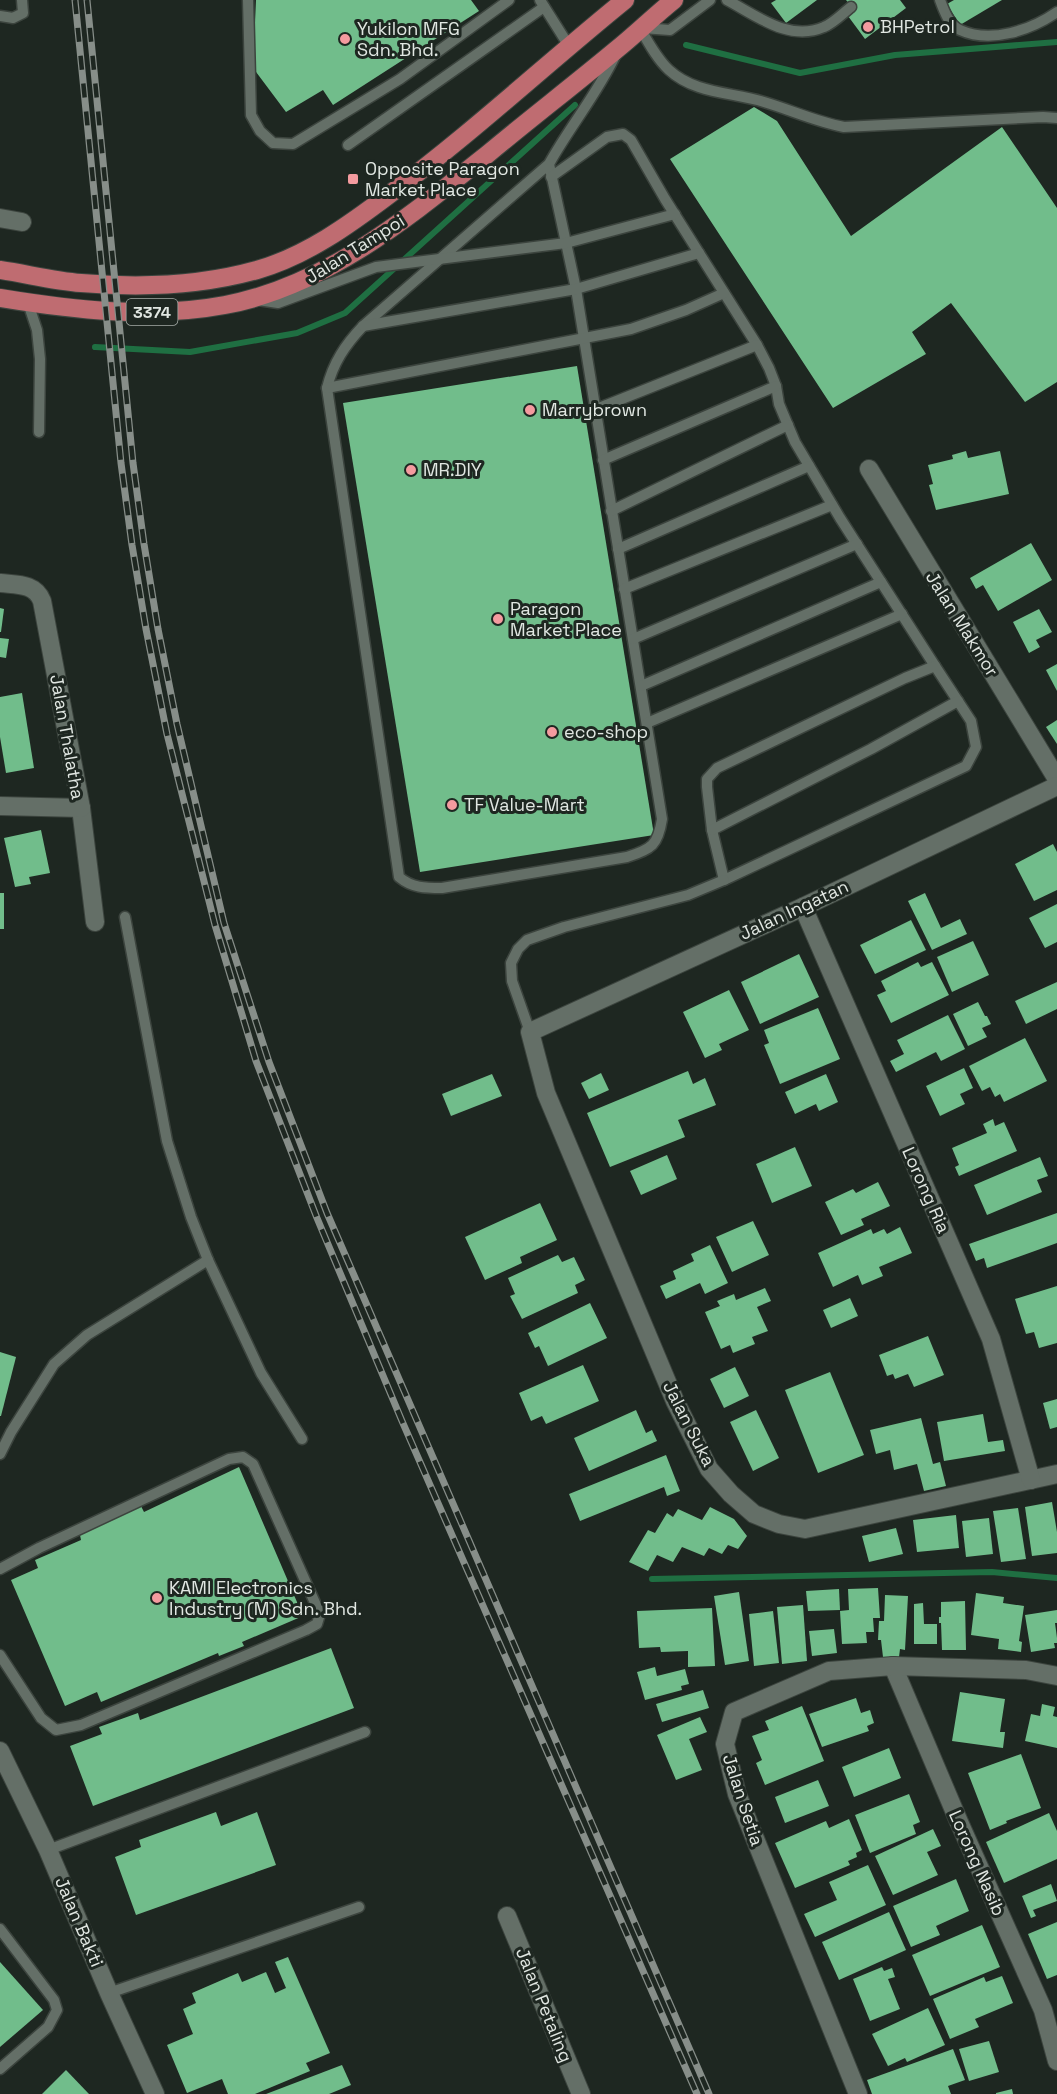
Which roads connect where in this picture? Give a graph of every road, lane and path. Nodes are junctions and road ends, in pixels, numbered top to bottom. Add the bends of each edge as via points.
1 (22, 0) edge
2 (248, 0) edge
3 (509, 0) edge
4 (625, 0) edge
5 (674, 0) edge
6 (710, 0) edge
7 (727, 0) edge
8 (940, 0) edge
9 (542, 3) edge
10 (851, 7) dead end
11 (1057, 12) edge
12 (0, 16) edge
13 (640, 28) junction
14 (569, 46) junction
15 (618, 48) junction
16 (1057, 118) edge
17 (348, 145) dead end
18 (549, 164) junction
19 (551, 177) junction
20 (675, 214) junction
21 (0, 218) edge
22 (22, 222) dead end
23 (566, 243) junction
24 (699, 253) junction
25 (438, 260) junction
26 (0, 270) edge
27 (576, 289) junction
28 (724, 293) junction
29 (0, 298) edge
30 (249, 298) junction
31 (28, 303) junction
32 (363, 326) junction
33 (583, 339) junction
34 (757, 345) junction
35 (776, 386) junction
36 (327, 388) junction
37 (594, 410) junction
38 (788, 425) junction
39 (39, 432) dead end
40 (603, 460) junction
41 (809, 466) junction
42 (869, 469) dead end
43 (832, 505) junction
44 (611, 511) junction
45 (857, 544) junction
46 (618, 549) junction
47 (881, 582) junction
48 (0, 583) edge
49 (624, 589) junction
50 (902, 614) junction
51 (633, 639) junction
52 (935, 666) junction
53 (641, 686) junction
54 (958, 701) junction
55 (647, 723) junction
56 (1057, 779) edge
57 (1057, 786) edge
58 (0, 806) edge
59 (81, 808) junction
60 (712, 830) junction
61 (724, 880) junction
62 (803, 907) junction
63 (125, 917) dead end
64 (95, 922) dead end
65 (530, 1032) junction
66 (208, 1260) junction
67 (302, 1439) dead end
68 (0, 1454) edge
69 (1057, 1474) edge
70 (1031, 1480) junction
71 (0, 1569) edge
72 (0, 1655) edge
73 (893, 1666) junction
74 (1057, 1676) edge
75 (365, 1732) dead end
76 (0, 1751) edge
77 (48, 1850) junction
78 (359, 1908) dead end
79 (507, 1916) dead end
80 (0, 1929) edge
81 (109, 1993) junction
82 (1057, 2061) edge
83 (0, 2069) edge
84 (155, 2094) edge
85 (580, 2094) edge
86 (858, 2094) edge

1 - 12 lane via 23,12 13,18
2 - 3 lane via 251,115 260,132 273,143 293,144 400,79
4 - 14 main road, Jalan Tampoi / 3374
5 - 13 main road, Jalan Tampoi / 3374
6 - 13 lane via 670,30
7 - 10 lane via 782,30 799,32 824,27
8 - 11 lane via 945,15 959,30 984,36 1020,31
9 - 14 lane
9 - 17 lane
13 - 15 main road, Jalan Tampoi / 3374
13 - 16 lane via 667,69 681,79 705,90 763,102 828,124 844,127
14 - 26 main road, Jalan Tampoi / 3374 via 438,158 353,222 298,255 257,270 165,286 80,283
15 - 18 lane via 602,84
15 - 30 main road, Jalan Tampoi / 3374 via 413,213 323,272 291,287
18 - 19 lane
18 - 25 lane
19 - 20 lane via 607,137 623,134 631,140
19 - 23 lane
20 - 23 lane
20 - 24 lane
21 - 22 street
23 - 25 lane
23 - 27 lane
24 - 27 lane
24 - 28 lane
25 - 30 lane via 376,267 278,303
25 - 32 lane
27 - 32 lane
27 - 33 lane
28 - 33 lane via 631,328
28 - 34 lane
29 - 31 main road, Jalan Tampoi / 3374
30 - 31 main road, Jalan Tampoi / 3374 via 168,312
31 - 39 lane via 39,349
32 - 36 lane via 345,346 331,371
33 - 36 lane
33 - 37 lane
34 - 35 lane
34 - 37 lane
35 - 38 lane
35 - 40 lane
36 - 55 lane via 399,877 408,885 442,888 647,851 659,838 662,819
37 - 40 lane
38 - 41 lane
38 - 44 lane
40 - 44 lane
41 - 43 lane
41 - 46 lane
42 - 56 street, Jalan Makmor
43 - 45 lane
43 - 49 lane
44 - 46 lane
45 - 47 lane
45 - 51 lane
46 - 49 lane
47 - 50 lane
47 - 53 lane
48 - 59 street, Jalan Thalatha via 35,590 42,601
49 - 51 lane
50 - 52 lane
50 - 55 lane
51 - 53 lane
52 - 54 lane
52 - 60 lane via 717,768 707,779 706,787
53 - 55 lane
54 - 60 lane
54 - 61 lane via 971,721 976,747 966,766
57 - 62 street, Jalan Ingatan
58 - 59 street
59 - 64 street, Jalan Thalatha
60 - 61 lane
61 - 65 lane via 527,940 511,963 512,981
62 - 65 street, Jalan Ingatan
62 - 70 street, Lorong Ria via 991,1339
63 - 66 lane via 167,1141 190,1217
65 - 70 street, Jalan Suka via 546,1093 675,1401 709,1469 730,1494 754,1514 779,1524 805,1528
66 - 67 lane via 261,1373
66 - 68 lane via 87,1335 54,1364
69 - 70 street, Jalan Suka
71 - 72 lane via 230,1459 243,1457 253,1464 320,1614 317,1624 306,1630 81,1725 56,1730 41,1718
73 - 74 street, Jalan Setia via 1026,1670
73 - 82 street, Lorong Nasib via 1043,2010
73 - 86 street, Jalan Setia via 829,1671 734,1712 725,1744 737,1794
75 - 77 lane
76 - 77 street, Jalan Bakti
77 - 81 street, Jalan Bakti
78 - 81 lane
79 - 85 street, Jalan Petaling
80 - 83 lane via 54,2000 57,2010 48,2027
81 - 84 street, Jalan Bakti

